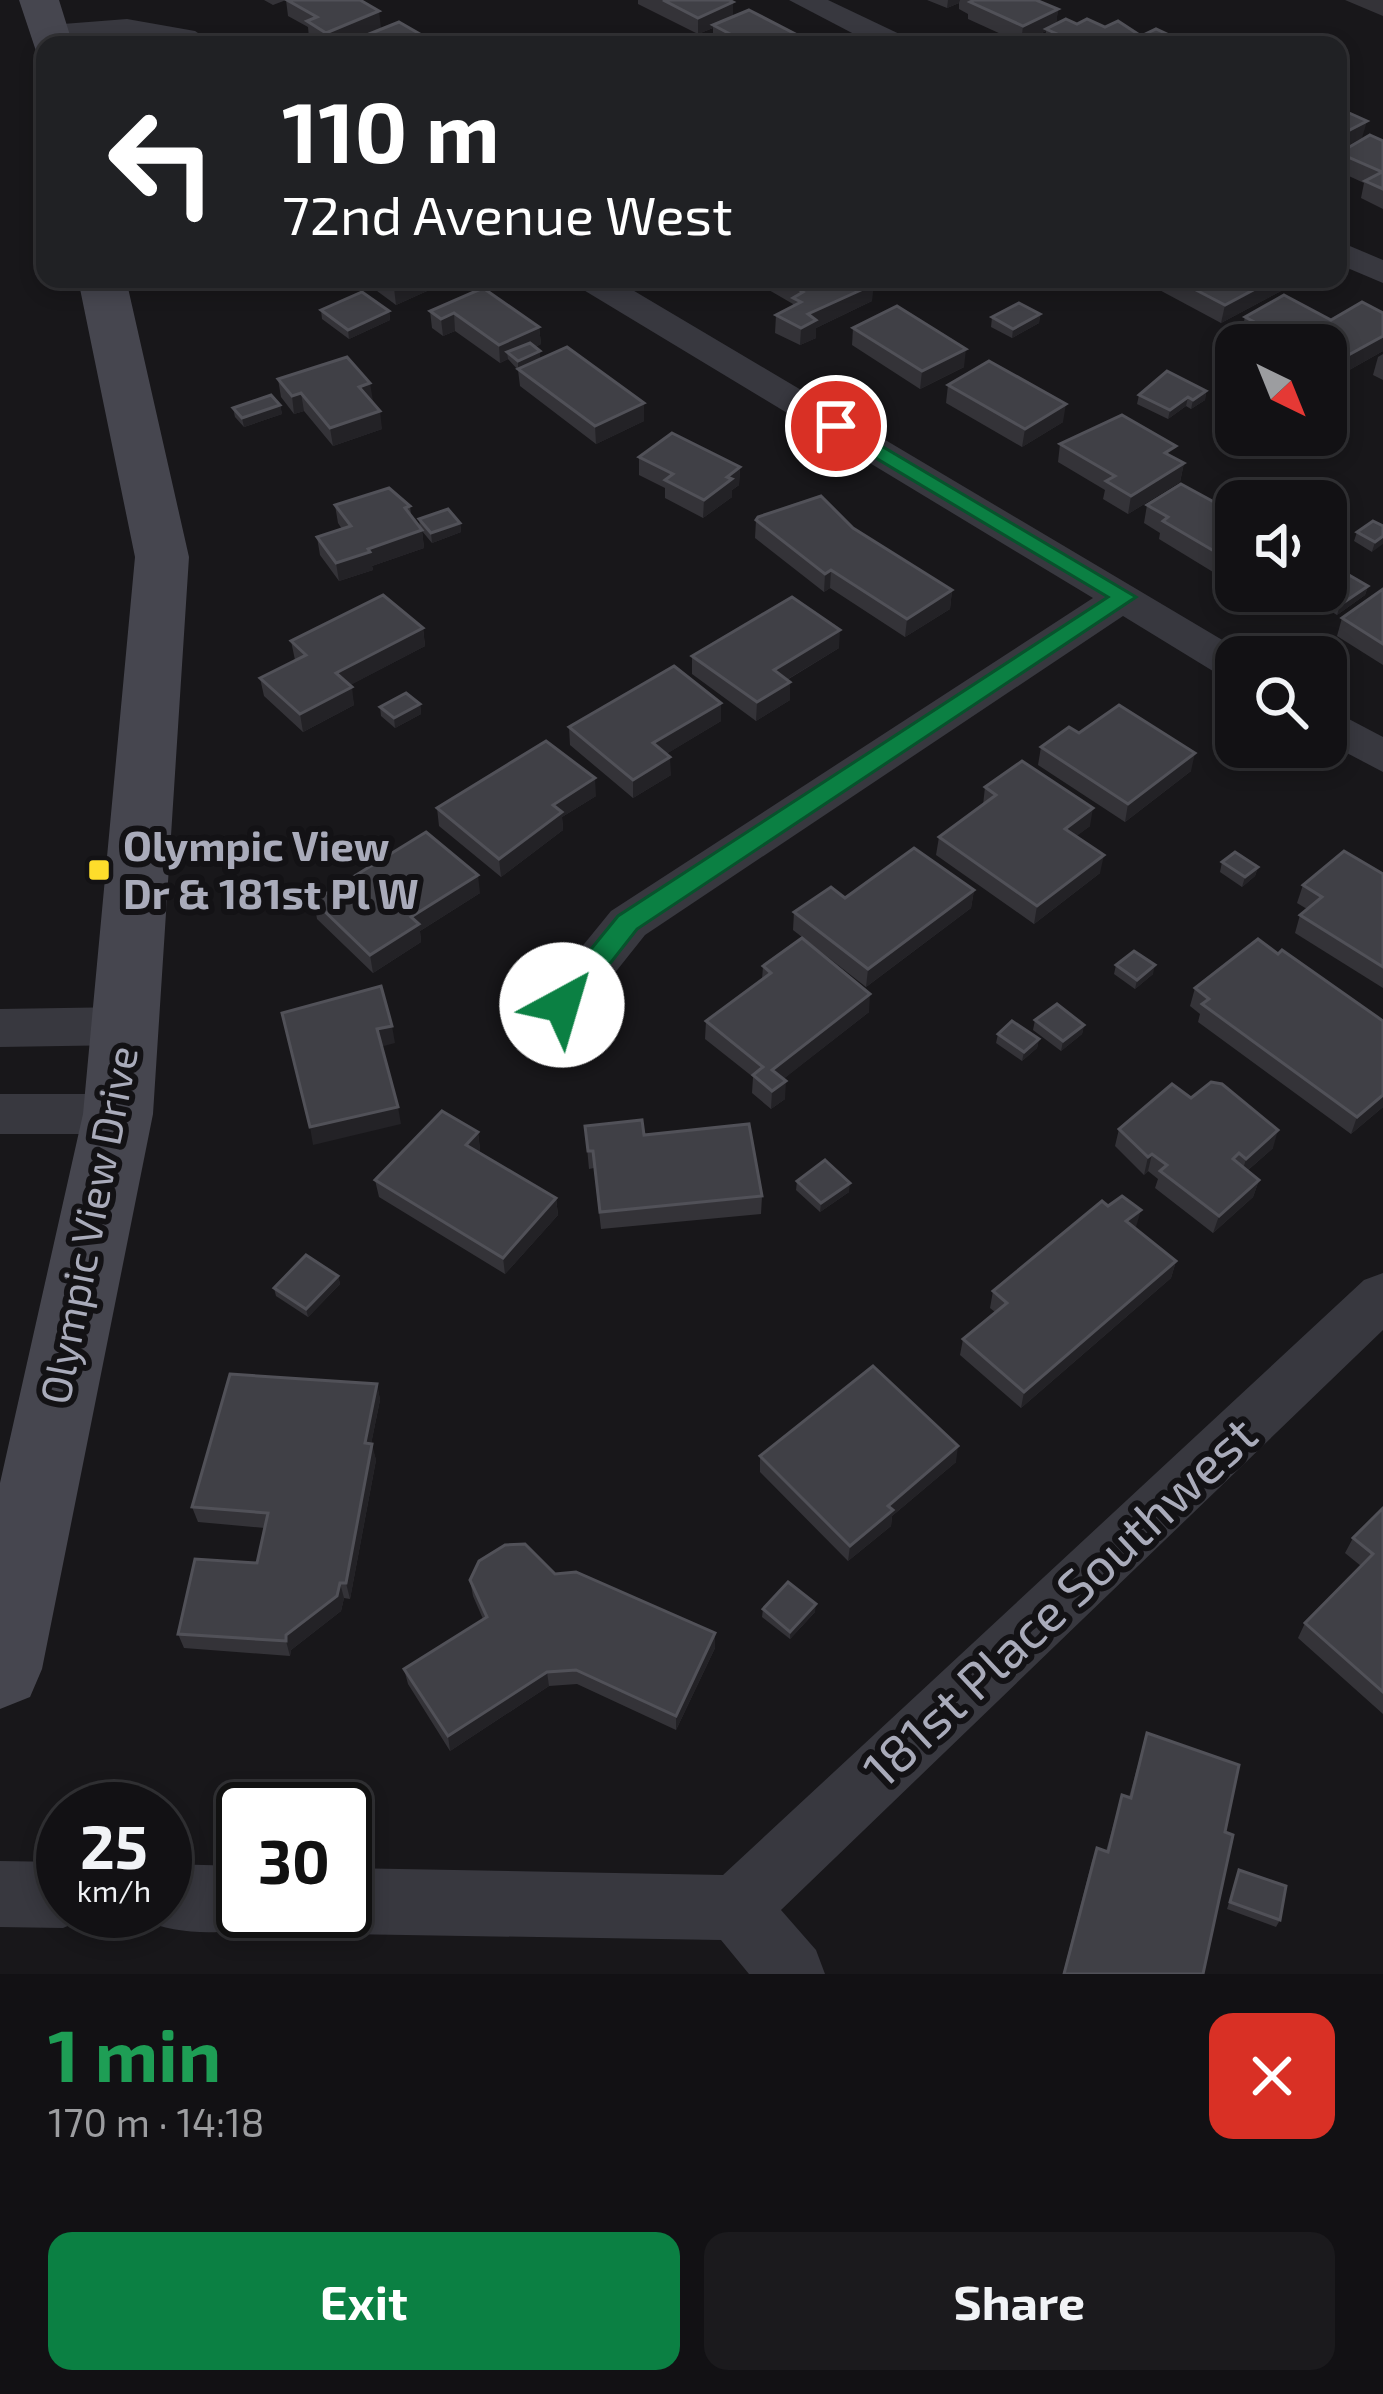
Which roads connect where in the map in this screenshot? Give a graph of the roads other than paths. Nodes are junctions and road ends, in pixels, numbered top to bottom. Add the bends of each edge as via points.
1 (804, 0) edge
2 (47, 26) edge
3 (176, 36) edge
4 (880, 36) edge
5 (1347, 255) edge
6 (1383, 273) edge
7 (104, 288) edge
8 (605, 288) edge
9 (1124, 597) junction
10 (1215, 653) edge
11 (1347, 735) edge
12 (1383, 757) edge
13 (562, 1005) dead end
14 (126, 1026) junction
15 (0, 1028) edge
16 (0, 1114) edge
17 (118, 1114) junction
18 (1383, 1296) edge
19 (0, 1669) edge
20 (0, 1894) edge
21 (36, 1895) edge
22 (372, 1901) edge
23 (736, 1908) junction
24 (792, 1974) edge

1 - 4 street
2 - 3 street
5 - 6 street
7 - 14 main road, Olympic View Drive via 162,557
8 - 9 street
9 - 10 street
9 - 13 street via 628,922
11 - 12 street
14 - 15 street
14 - 17 main road, Olympic View Drive
16 - 17 street
17 - 19 main road, Olympic View Drive
18 - 23 street, 181st Place Southwest
20 - 21 street
22 - 23 street
23 - 24 street

